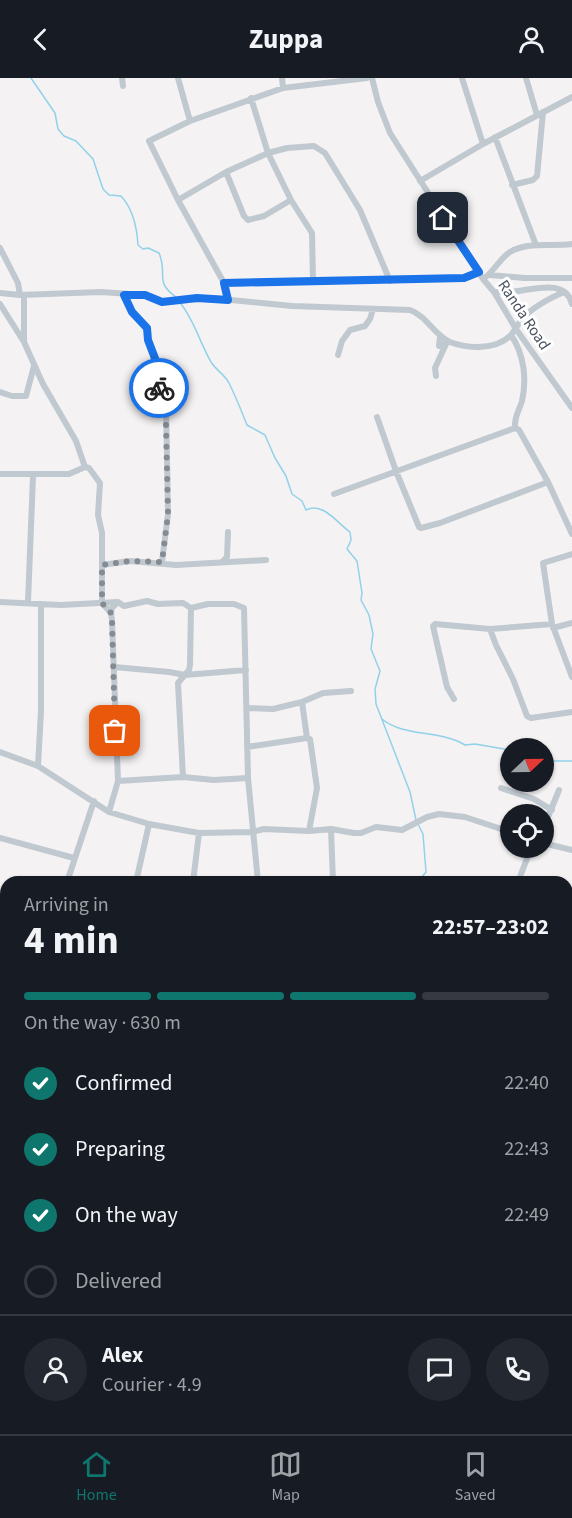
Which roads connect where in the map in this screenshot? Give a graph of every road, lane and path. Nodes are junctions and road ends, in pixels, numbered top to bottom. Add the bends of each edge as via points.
1 (122, 78) edge
2 (178, 78) edge
3 (282, 78) edge
4 (367, 78) edge
5 (372, 78) edge
6 (462, 78) edge
7 (526, 78) edge
8 (123, 86) dead end
9 (283, 88) junction
10 (572, 97) edge
11 (251, 98) junction
12 (540, 114) junction
13 (190, 121) junction
14 (495, 137) junction
15 (483, 144) junction
16 (268, 153) junction
17 (226, 172) junction
18 (420, 181) junction
19 (512, 185) junction
20 (178, 200) junction
21 (291, 200) junction
22 (572, 244) edge
23 (536, 246) junction
24 (0, 248) edge
25 (479, 272) junction
26 (490, 275) junction
27 (572, 278) edge
28 (483, 279) junction
29 (313, 281) junction
30 (390, 281) junction
31 (224, 283) junction
32 (494, 292) junction
33 (564, 292) junction
34 (0, 293) edge
35 (22, 295) junction
36 (124, 295) junction
37 (228, 300) junction
38 (0, 304) edge
39 (572, 304) edge
40 (373, 309) junction
41 (516, 329) junction
42 (511, 335) junction
43 (440, 336) junction
44 (24, 342) junction
45 (338, 355) dead end
46 (34, 366) junction
47 (436, 375) dead end
48 (0, 392) edge
49 (572, 408) edge
50 (377, 417) dead end
51 (515, 428) junction
52 (85, 467) junction
53 (396, 471) junction
54 (0, 474) edge
55 (33, 476) junction
56 (548, 482) junction
57 (334, 494) dead end
58 (228, 532) dead end
59 (572, 534) edge
60 (572, 554) edge
61 (266, 560) dead end
62 (162, 562) junction
63 (221, 562) junction
64 (102, 565) junction
65 (0, 602) edge
66 (28, 602) junction
67 (118, 602) junction
68 (102, 603) junction
69 (41, 604) junction
70 (191, 608) junction
71 (111, 613) junction
72 (572, 623) edge
73 (552, 626) junction
74 (490, 629) junction
75 (114, 667) junction
76 (246, 670) junction
77 (185, 675) junction
78 (572, 677) edge
79 (351, 691) dead end
80 (454, 699) dead end
81 (302, 702) junction
82 (248, 708) junction
83 (572, 712) edge
84 (307, 738) junction
85 (247, 747) junction
86 (0, 752) edge
87 (38, 766) junction
88 (183, 777) junction
89 (248, 778) junction
90 (118, 781) junction
91 (559, 790) dead end
92 (513, 792) edge
93 (94, 801) junction
94 (542, 804) edge
95 (554, 804) edge
96 (109, 812) junction
97 (149, 824) junction
98 (331, 829) junction
99 (500, 829) edge
100 (309, 831) junction
101 (199, 832) junction
102 (252, 832) junction
103 (0, 838) edge
104 (554, 846) edge
105 (572, 850) edge
106 (74, 858) junction
107 (527, 858) edge
108 (70, 876) edge
109 (137, 876) edge
110 (194, 876) edge
111 (257, 876) edge
112 (333, 876) edge
113 (520, 876) edge

1 - 8 street
2 - 13 street
3 - 9 street
4 - 9 street
5 - 18 street, Randa Road via 390,134
6 - 15 street
7 - 12 street
9 - 11 street
10 - 12 street
11 - 13 street
11 - 16 street
12 - 14 street
12 - 19 street via 537,176
13 - 20 street via 149,141
14 - 15 street
14 - 19 street
15 - 18 street
16 - 17 street
16 - 21 street
16 - 30 street via 314,146 325,153 360,210
17 - 20 street
17 - 21 street via 248,220 264,216
18 - 25 street, Randa Road
19 - 23 street
20 - 31 street
21 - 29 street via 312,233
22 - 23 street
23 - 26 street via 510,252
24 - 35 street
25 - 28 street, Randa Road
25 - 30 street via 464,278
26 - 27 street
26 - 28 street
28 - 32 street, Randa Road
29 - 30 street
29 - 31 street
31 - 37 street
32 - 33 street via 543,287
32 - 41 street, Randa Road
33 - 39 street
33 - 41 street via 536,308
34 - 35 street
35 - 36 street
35 - 44 street
36 - 37 street via 145,295 162,302
36 - 62 street via 132,312 147,328 159,387 166,401 168,514
37 - 40 street
38 - 44 street
40 - 43 street via 416,312
40 - 45 street via 365,326 350,330
41 - 42 street
41 - 49 street, Randa Road
42 - 43 street via 483,347 459,345
42 - 51 street via 524,362 522,404 514,419
43 - 47 street via 439,346 446,344 435,368
44 - 46 street
46 - 48 street via 26,396
46 - 52 street via 76,441
50 - 53 street
51 - 53 street
51 - 56 street
52 - 55 street via 69,474
52 - 64 street via 100,483
53 - 56 street via 421,528
53 - 57 street
54 - 55 street
55 - 66 street
56 - 59 street
58 - 63 street via 227,556
60 - 73 street via 543,563
61 - 63 street
62 - 63 street
62 - 64 street
64 - 68 street
65 - 66 street
66 - 69 street
67 - 68 street
67 - 70 street via 124,606 147,601 179,603
67 - 71 street
68 - 69 street
68 - 71 street
69 - 87 street
70 - 76 street via 242,605 246,618
70 - 77 street via 191,657
71 - 75 street
72 - 73 street
73 - 74 street
73 - 78 street
74 - 80 street via 433,626 447,687
74 - 83 street via 527,716
75 - 77 street
75 - 90 street
76 - 77 street
76 - 82 street
77 - 88 street via 178,683
79 - 81 street via 323,693
81 - 82 street via 273,709
81 - 84 street
82 - 85 street
84 - 85 street
84 - 100 street via 312,742 317,788
85 - 89 street
86 - 87 street
87 - 93 street
88 - 89 street
88 - 90 street
89 - 102 street
90 - 96 street
91 - 95 street
92 - 94 street
93 - 96 street
93 - 106 street
96 - 97 street
97 - 101 street
97 - 109 street
98 - 99 street via 354,833 376,827 402,830 439,814 465,817
98 - 100 street
98 - 112 street
100 - 102 street
101 - 102 street
101 - 110 street
102 - 111 street
103 - 106 street
104 - 105 street
106 - 108 street
107 - 113 street

